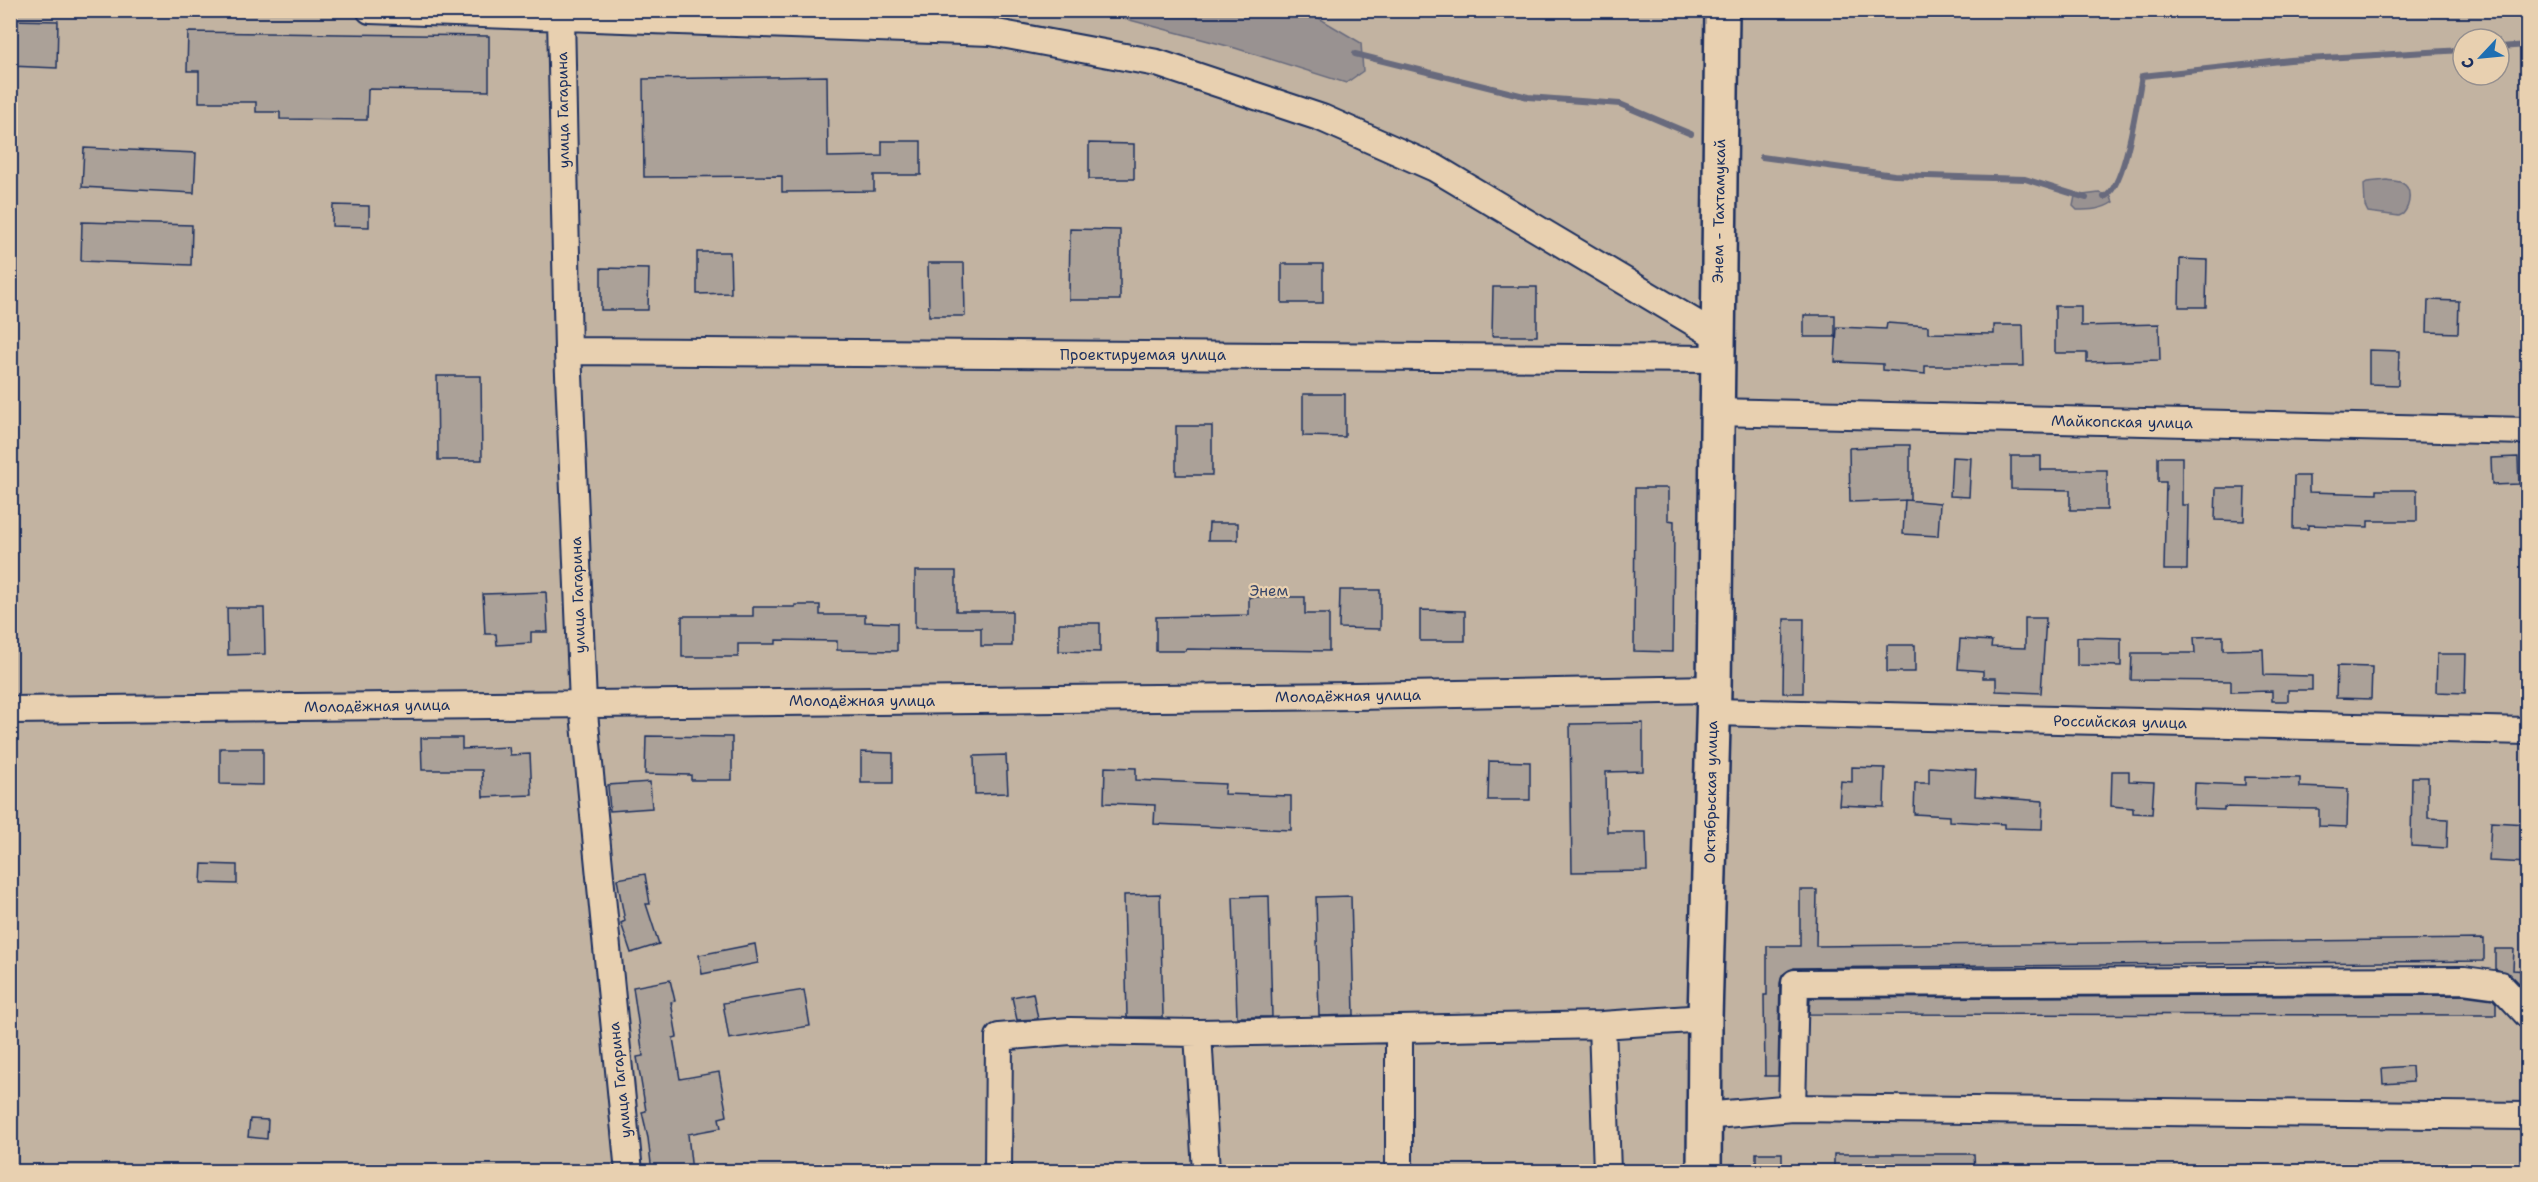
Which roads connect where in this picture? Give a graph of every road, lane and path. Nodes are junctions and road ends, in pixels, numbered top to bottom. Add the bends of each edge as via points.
1 (370, 10) edge
2 (1722, 10) edge
3 (561, 17) junction
4 (1717, 347) junction
5 (568, 351) junction
6 (1717, 412) junction
7 (2528, 431) edge
8 (1714, 700) junction
9 (583, 703) junction
10 (10, 710) edge
11 (2528, 731) edge
12 (2528, 1015) edge
13 (1705, 1018) junction
14 (1602, 1025) junction
15 (1399, 1029) junction
16 (1198, 1033) junction
17 (1792, 1108) junction
18 (1704, 1116) junction
19 (2528, 1116) edge
20 (629, 1172) edge
21 (998, 1172) edge
22 (1206, 1172) edge
23 (1398, 1172) edge
24 (1607, 1172) edge
25 (1704, 1172) edge

1 - 3 street
2 - 4 main road, Энем - Тахтамукай
3 - 4 street via 991,32 1156,63 1322,118 1435,168
3 - 5 street, улица Гагарина
4 - 5 street, Проектируемая улица
4 - 6 main road, Энем - Тахтамукай
5 - 9 street, улица Гагарина
6 - 7 street, Майкопская улица
6 - 8 main road, Октябрьская улица
8 - 9 street, Молодёжная улица via 1332,697
8 - 11 street, Российская улица
8 - 13 main road, Октябрьская улица
9 - 10 street, Молодёжная улица
9 - 20 street, улица Гагарина
12 - 17 street via 2500,985 2464,980 1795,983
13 - 14 street
13 - 18 main road, Октябрьская улица
14 - 15 street
14 - 24 street
15 - 16 street
15 - 23 street
16 - 21 street via 1070,1031 999,1037
16 - 22 street
17 - 18 street
17 - 19 street
18 - 25 main road, Октябрьская улица

